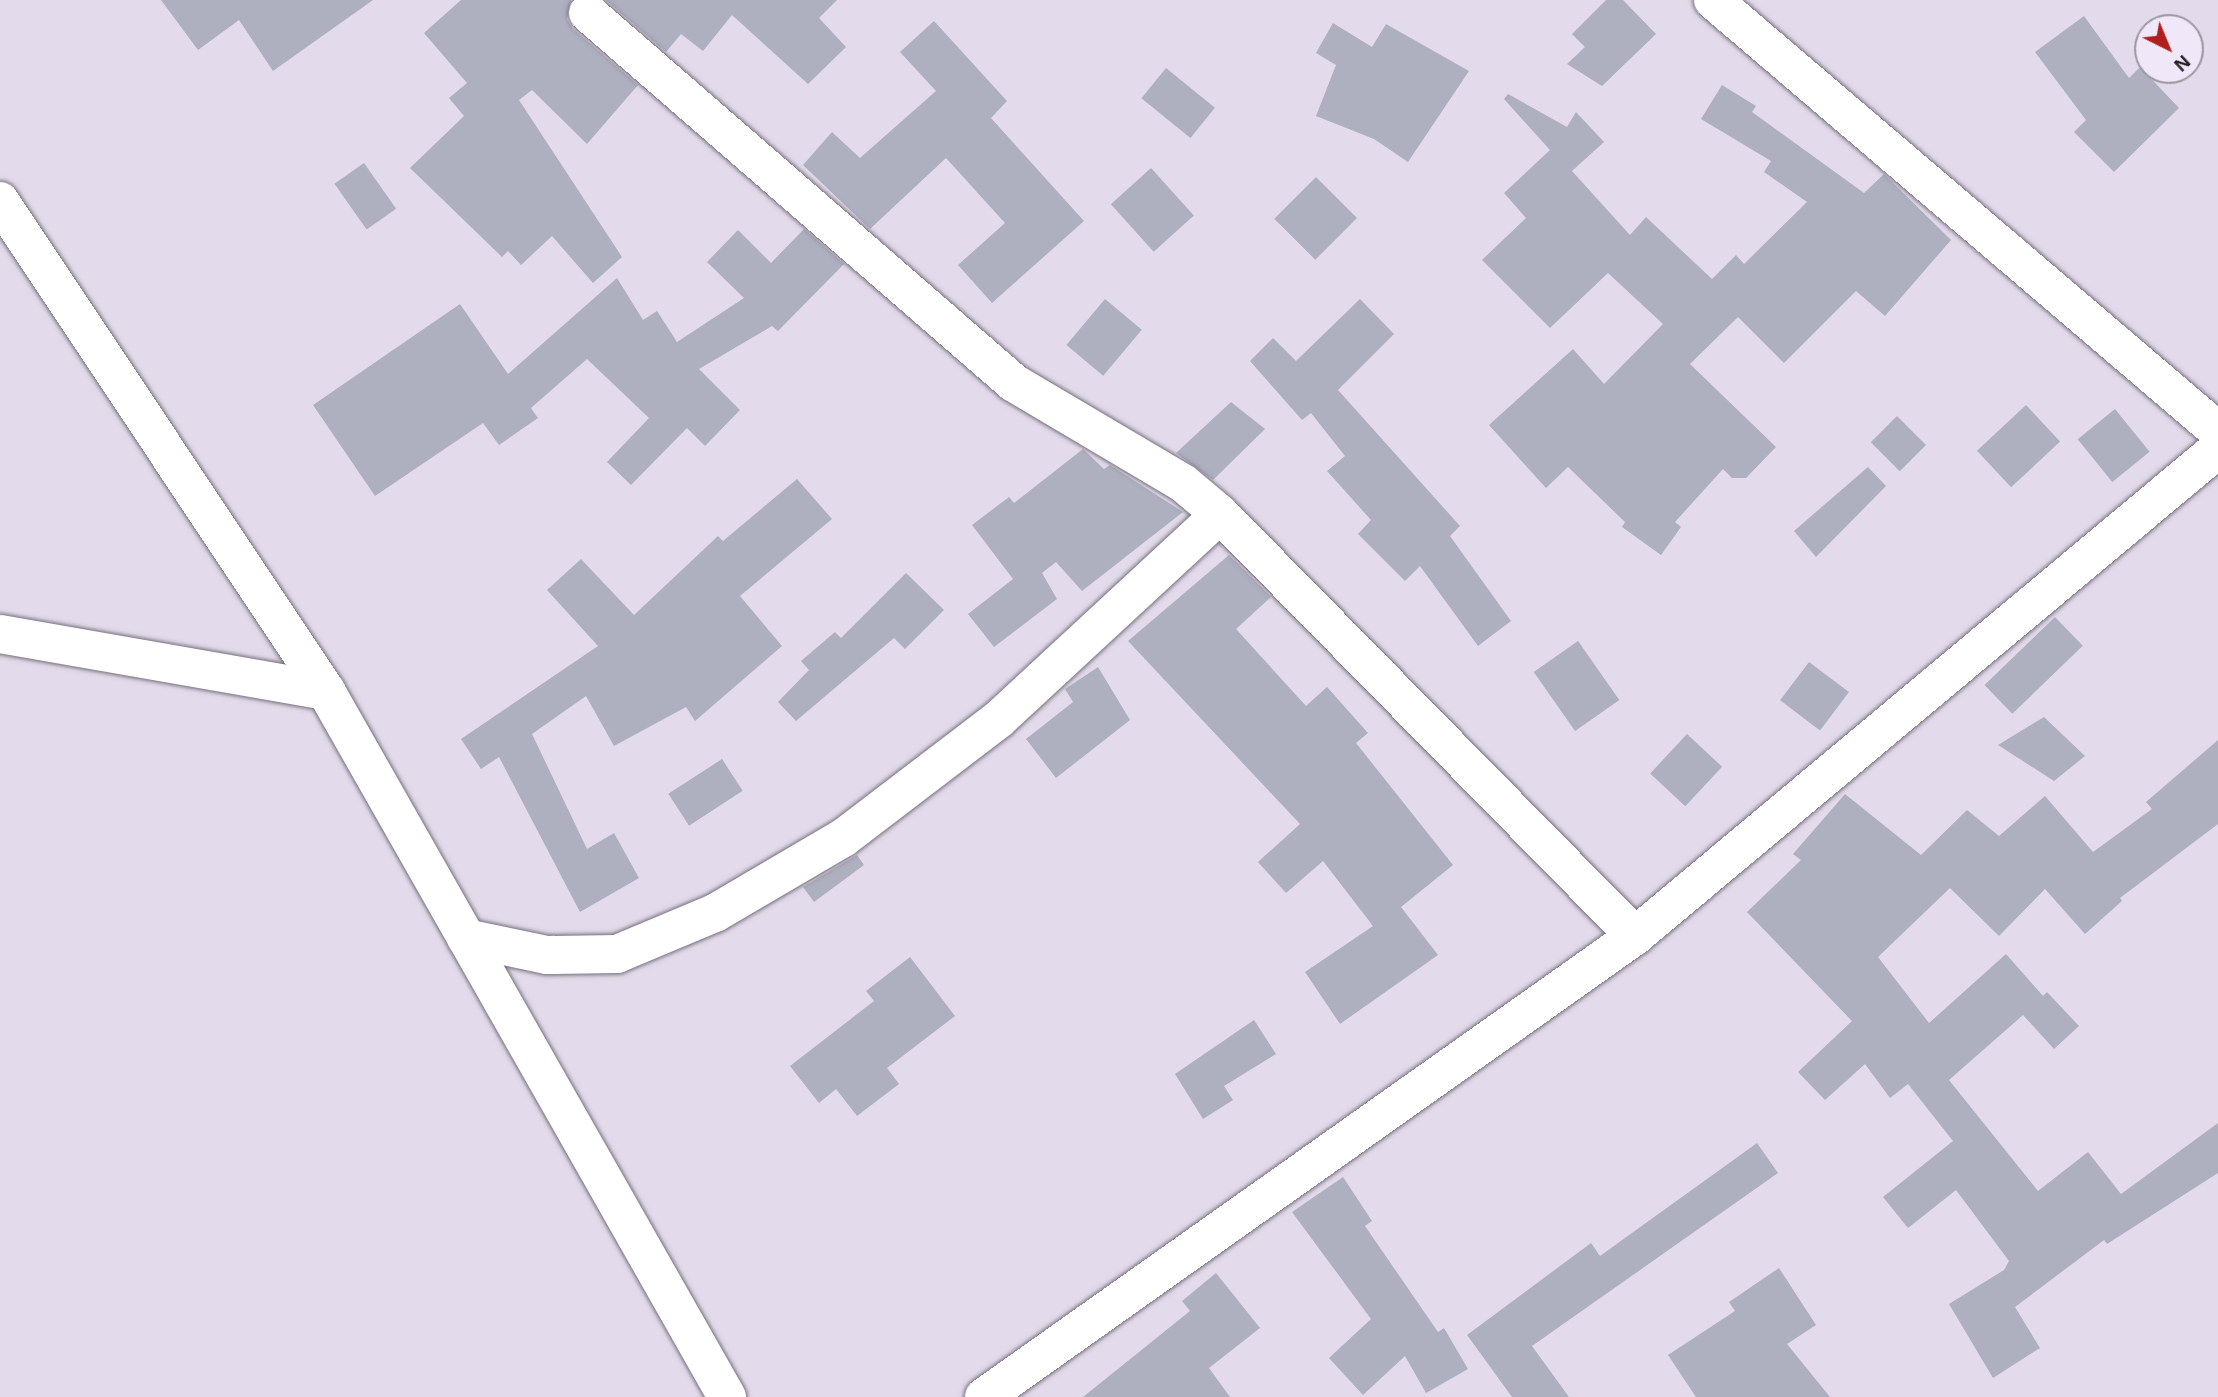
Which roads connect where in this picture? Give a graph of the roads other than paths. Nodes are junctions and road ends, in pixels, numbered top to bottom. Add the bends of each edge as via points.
1 (1713, 0) edge
2 (588, 13) dead end
3 (0, 201) edge
4 (2218, 431) edge
5 (2218, 449) edge
6 (1220, 514) junction
7 (0, 634) edge
8 (326, 691) junction
9 (1635, 936) junction
10 (466, 938) junction
11 (726, 1397) edge
12 (984, 1397) edge

1 - 4 street
2 - 6 street via 1014,383 1183,483
3 - 8 street
5 - 9 street
6 - 9 street
6 - 10 street via 999,719 843,838 715,913 617,954 547,955
7 - 8 street
8 - 10 street
9 - 12 street
10 - 11 street

